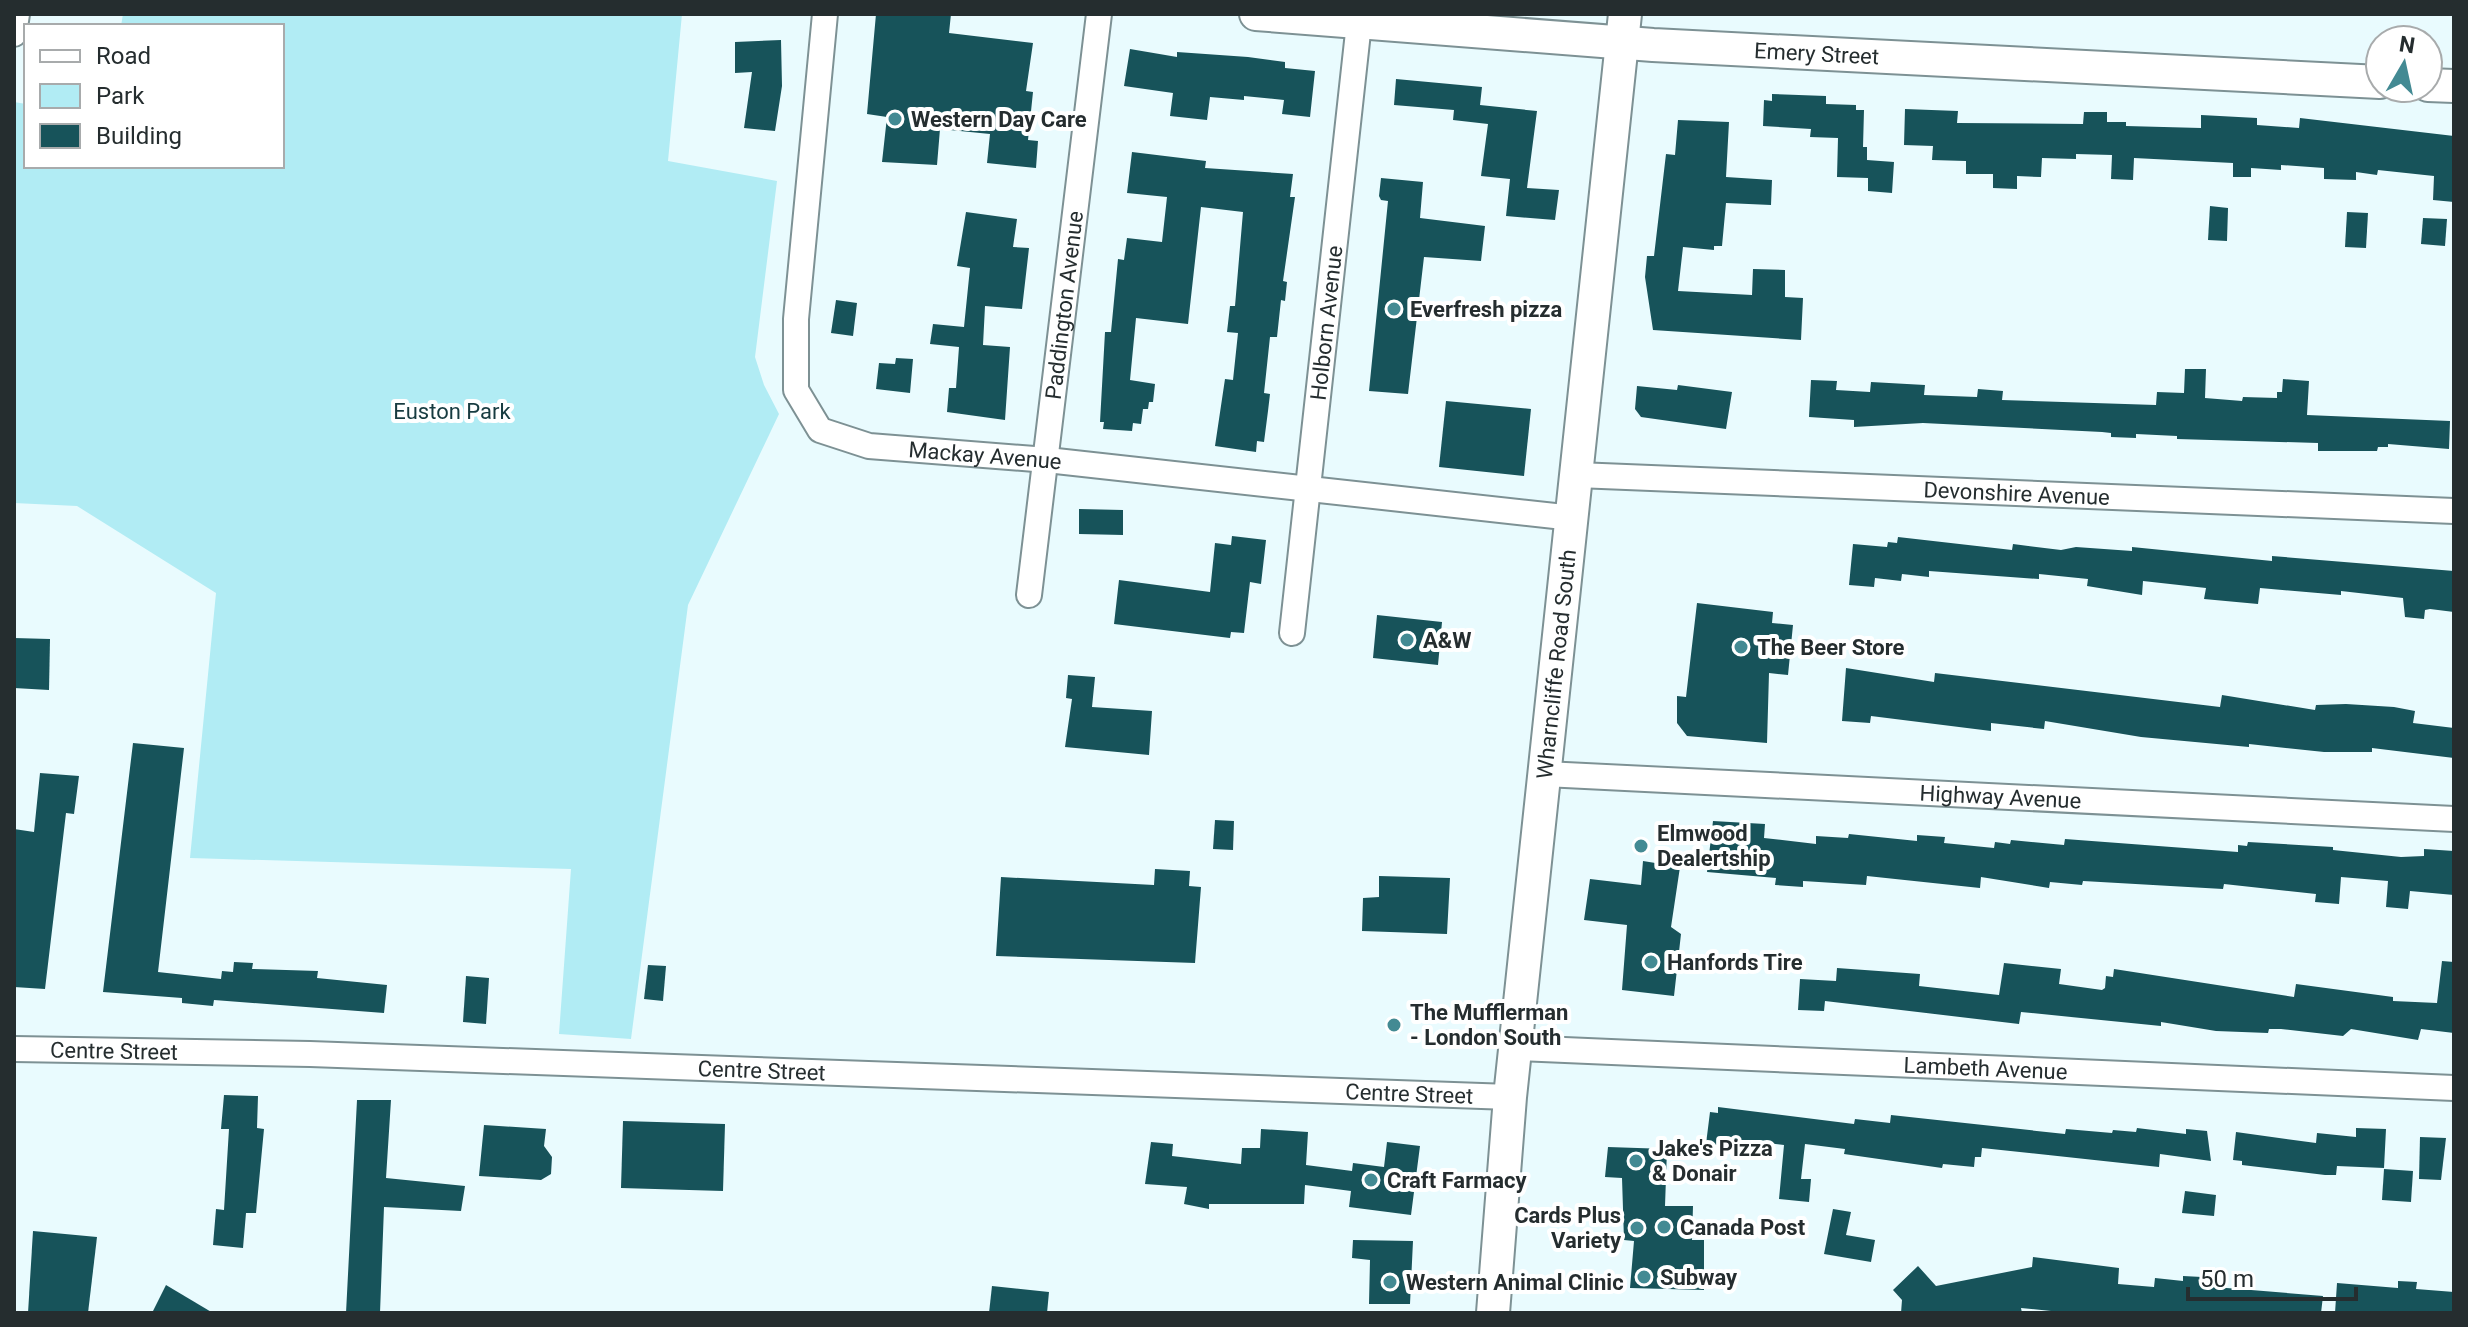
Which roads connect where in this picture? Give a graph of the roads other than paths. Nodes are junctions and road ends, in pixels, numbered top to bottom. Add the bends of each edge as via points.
1 (17, 14) edge
2 (825, 14) edge
3 (1099, 14) edge
4 (1256, 14) edge
5 (1359, 18) edge
6 (1623, 28) edge
7 (14, 34) edge
8 (2364, 81) edge
9 (1047, 460) junction
10 (1577, 475) junction
11 (1308, 490) junction
12 (2454, 511) edge
13 (1573, 518) junction
14 (1029, 595) dead end
15 (1292, 633) dead end
16 (1545, 774) junction
17 (2454, 819) edge
18 (1516, 1048) junction
19 (14, 1049) edge
20 (2454, 1088) edge
21 (1510, 1097) junction
22 (1493, 1313) edge

1 - 7 street
2 - 9 street, Mackay Avenue via 796,319 796,390 820,430 869,446
3 - 9 street, Paddington Avenue
4 - 5 main road, Emery Street
5 - 6 main road, Emery Street
5 - 11 street, Holborn Avenue
6 - 8 main road, Emery Street
6 - 10 main road, Wharncliffe Road South
9 - 11 street, Mackay Avenue
9 - 14 street, Paddington Avenue
10 - 12 street, Devonshire Avenue
10 - 13 main road, Wharncliffe Road South
11 - 13 street, Mackay Avenue
11 - 15 street, Holborn Avenue
13 - 16 main road, Wharncliffe Road South
16 - 17 street, Highway Avenue
16 - 18 main road, Wharncliffe Road South
18 - 20 street, Lambeth Avenue
18 - 21 main road, Wharncliffe Road South
19 - 21 street, Centre Street via 326,1055
21 - 22 main road, Wharncliffe Road South

